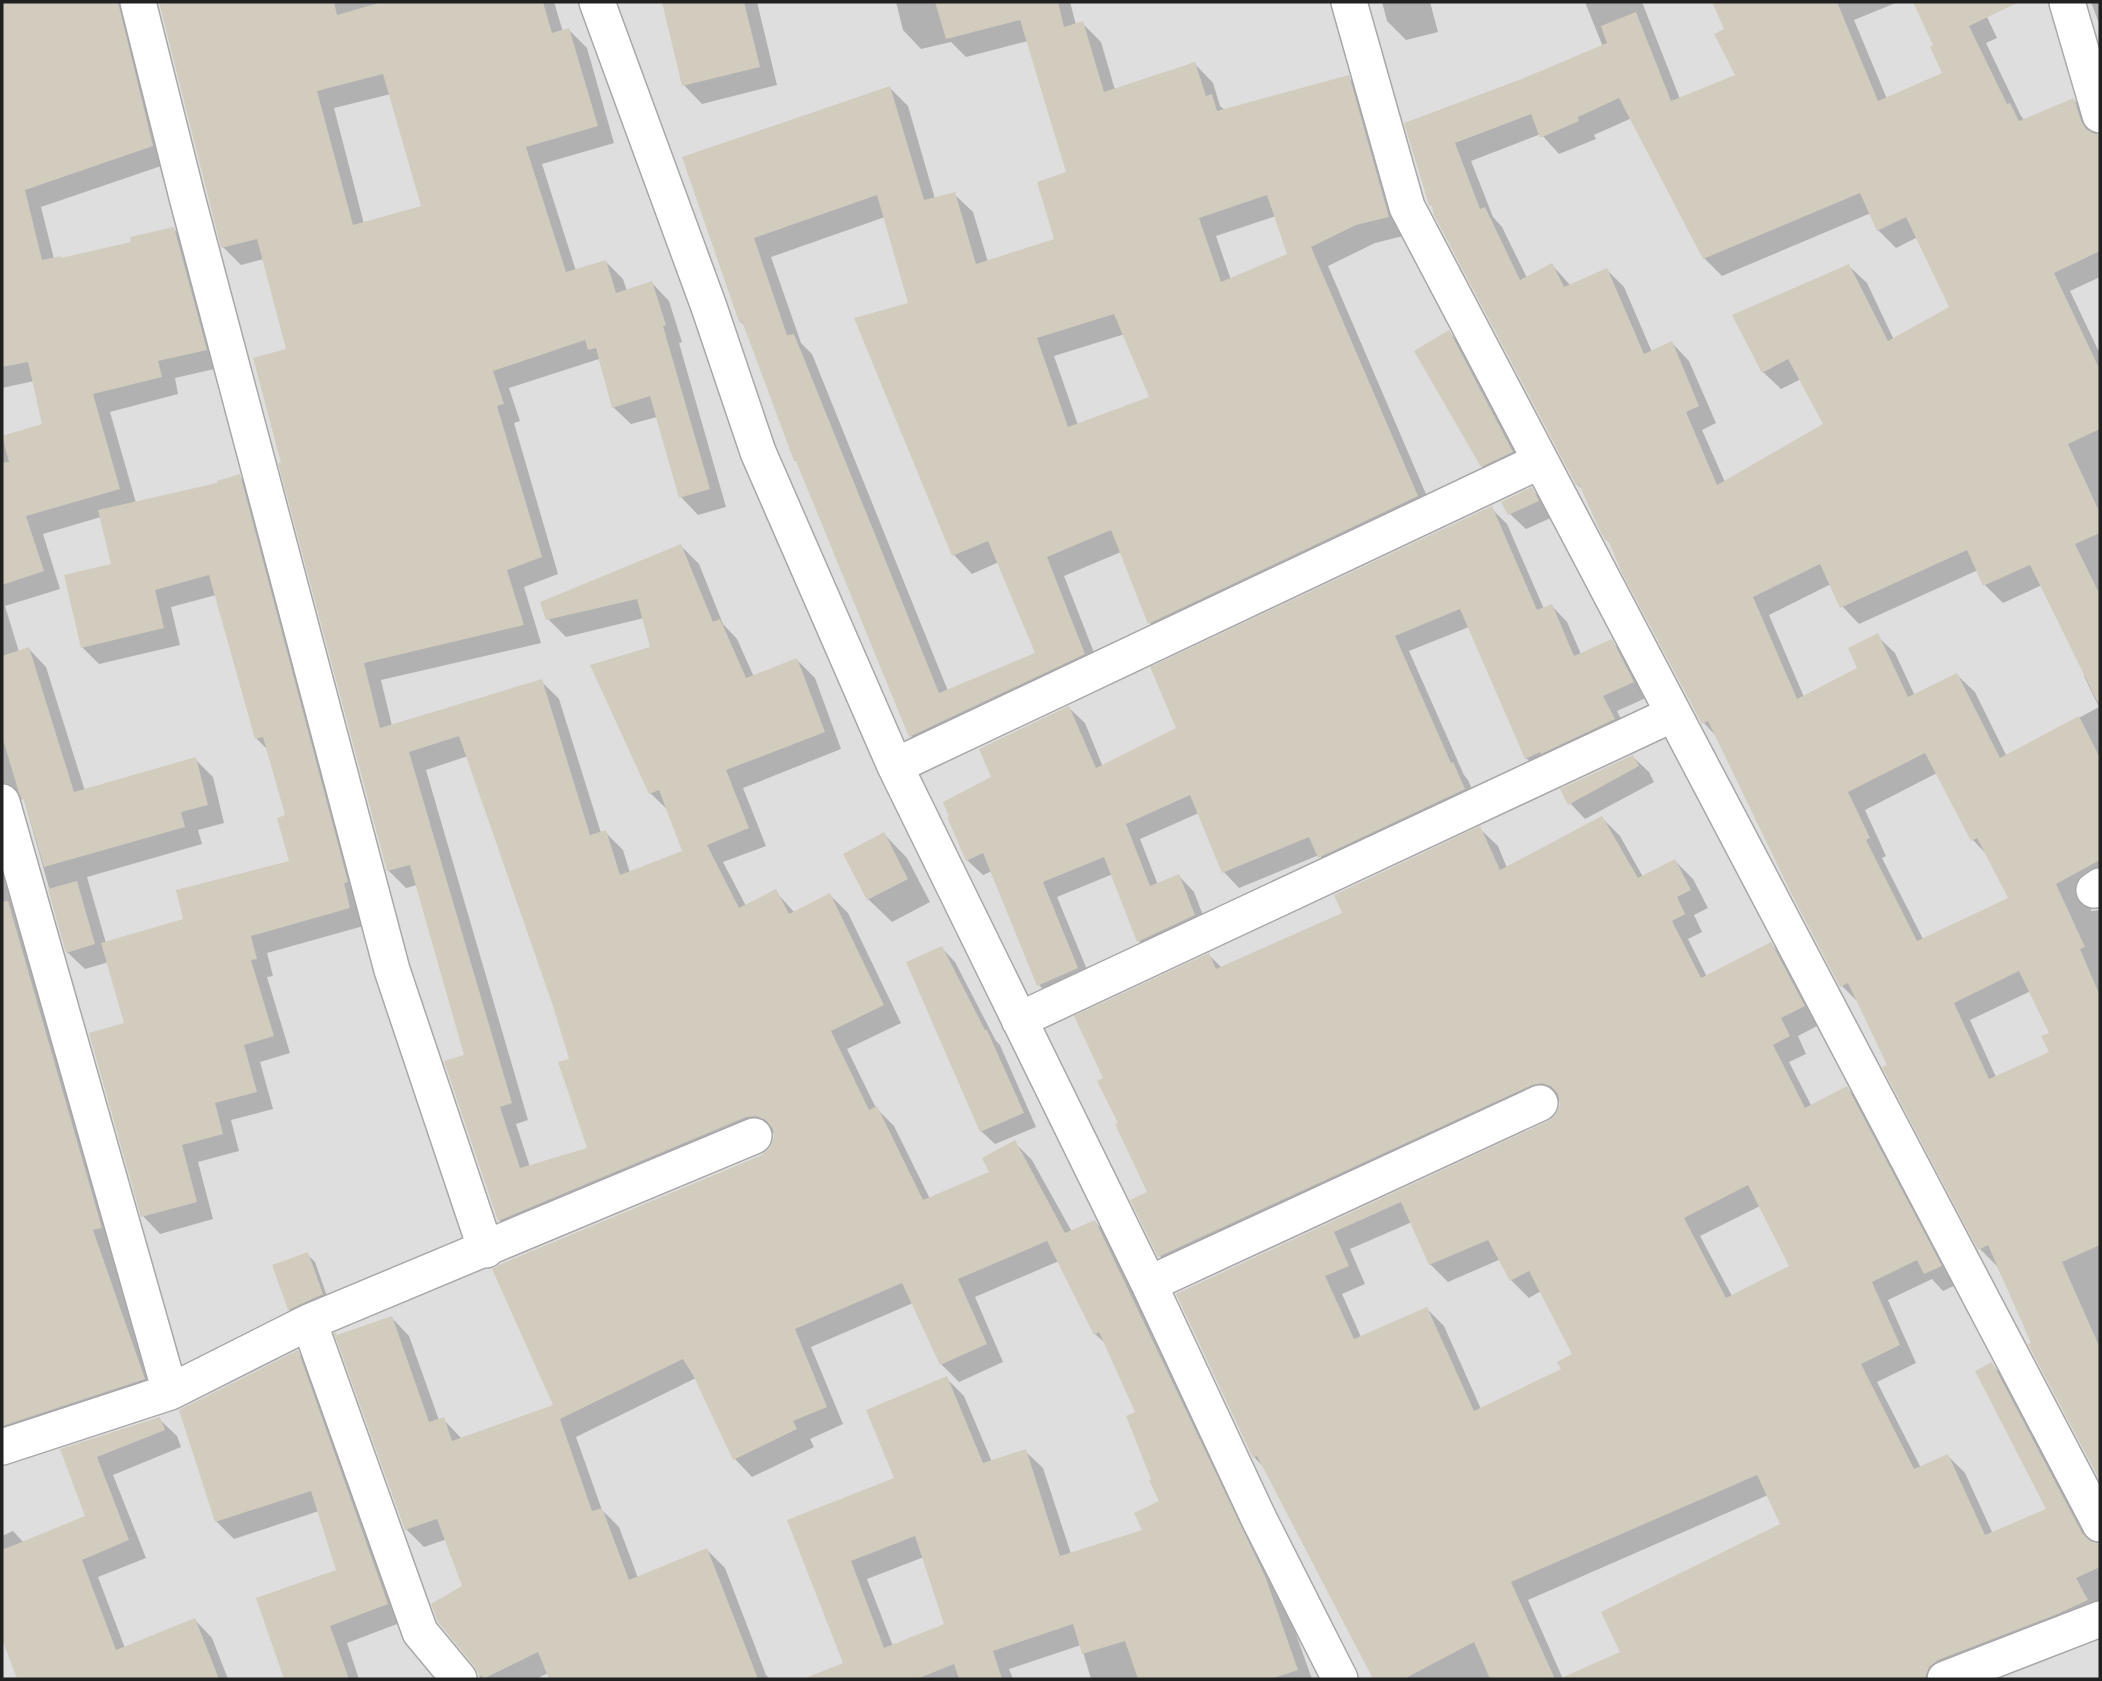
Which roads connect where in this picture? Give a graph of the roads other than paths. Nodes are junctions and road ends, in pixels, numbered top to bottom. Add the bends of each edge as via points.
1 (138, 2) edge
2 (597, 2) edge
3 (1349, 2) edge
4 (2067, 2) edge
5 (2100, 115) edge
6 (1540, 461) junction
7 (1673, 713) junction
8 (895, 766) junction
9 (2, 802) edge
10 (1019, 1020) junction
11 (1541, 1102) dead end
12 (754, 1136) dead end
13 (486, 1250) junction
14 (1149, 1284) junction
15 (309, 1322) junction
16 (170, 1392) junction
17 (2, 1447) edge
18 (2098, 1516) edge
19 (2100, 1619) edge
20 (459, 1679) edge
21 (1339, 1679) edge
22 (1945, 1679) edge

1 - 13 street via 392,970
2 - 8 street via 758,452
3 - 6 street via 1407,207
4 - 5 street
6 - 7 street
6 - 8 street
7 - 10 street
7 - 18 street
8 - 10 street
9 - 16 street
10 - 14 street
11 - 14 street
12 - 13 street
13 - 15 street
14 - 21 street
15 - 16 street
15 - 20 street via 420,1632
16 - 17 street
19 - 22 street

